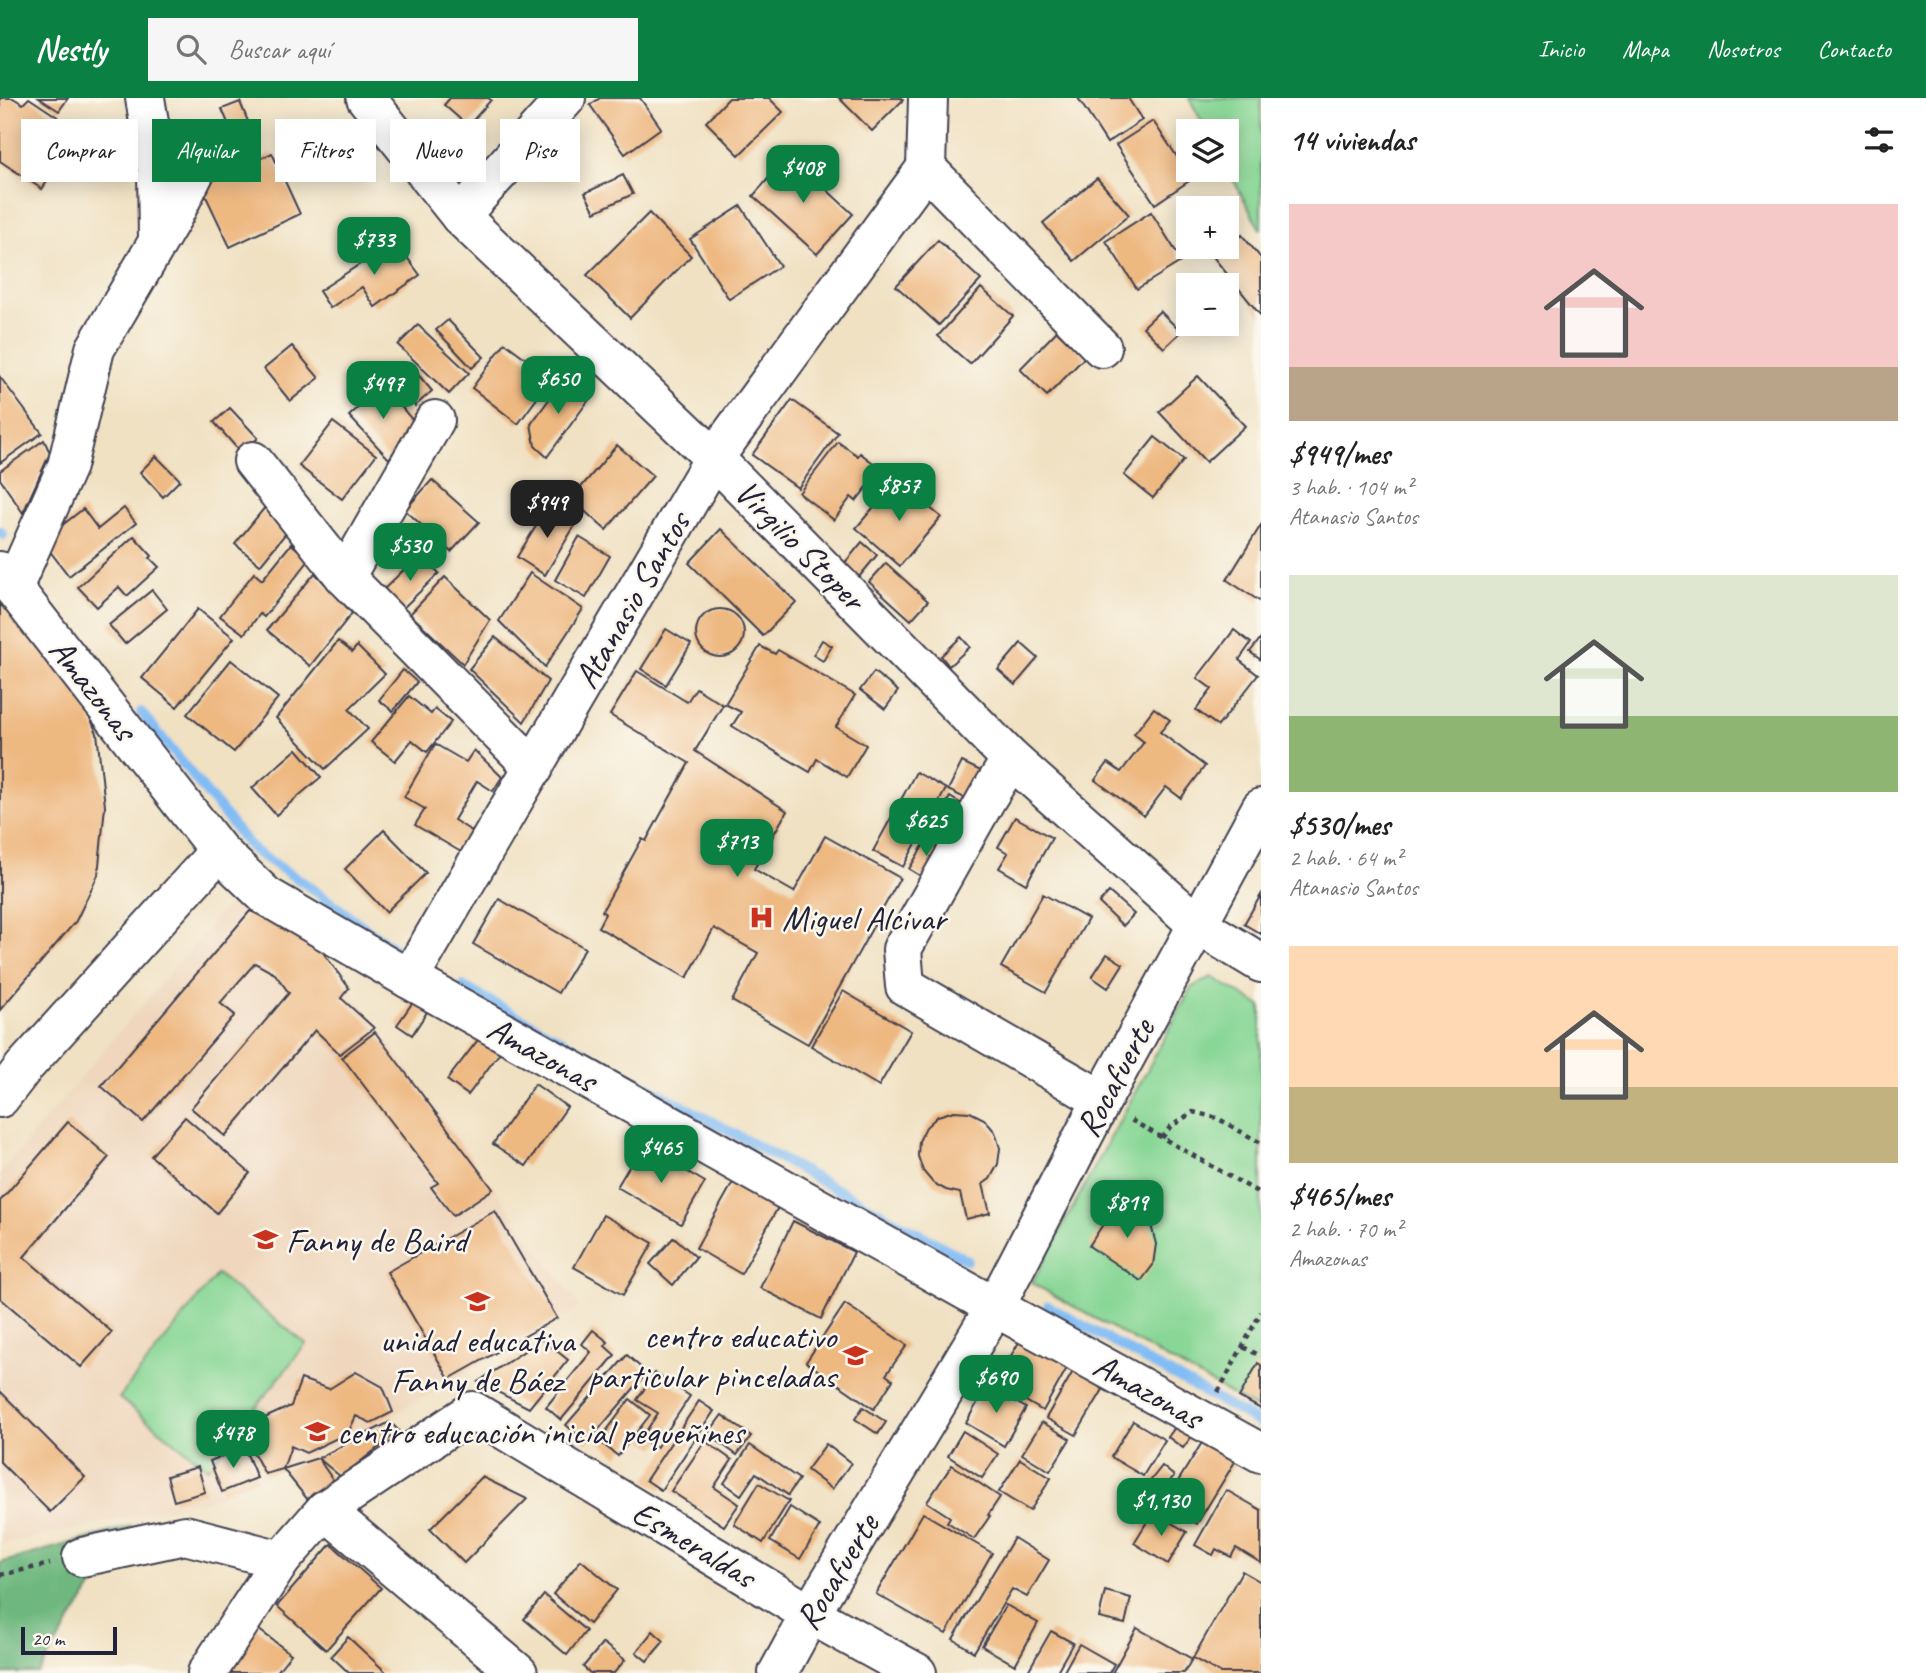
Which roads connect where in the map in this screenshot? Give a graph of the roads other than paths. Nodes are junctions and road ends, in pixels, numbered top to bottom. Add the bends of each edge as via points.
1 (145, 98) edge
2 (366, 98) edge
3 (566, 98) edge
4 (928, 98) edge
5 (926, 168) junction
6 (190, 182) edge
7 (460, 216) junction
8 (158, 240) junction
9 (1102, 348) dead end
10 (435, 420) dead end
11 (714, 458) junction
12 (253, 461) dead end
13 (345, 577) junction
14 (7, 580) edge
15 (1011, 759) junction
16 (534, 768) junction
17 (1261, 808) edge
18 (219, 851) junction
19 (1198, 925) junction
20 (1261, 963) edge
21 (409, 979) junction
22 (0, 1098) edge
23 (1102, 1100) junction
24 (995, 1307) junction
25 (1261, 1452) edge
26 (325, 1510) junction
27 (82, 1557) road end
28 (281, 1560) junction
29 (810, 1614) junction
30 (210, 1672) edge
31 (517, 1673) edge
32 (778, 1673) edge
33 (917, 1673) edge

1 - 8 street via 157,171
2 - 7 street, Virgilio Stoper
3 - 7 street
4 - 5 street
5 - 9 street
5 - 11 street, Atanasio Santos
6 - 8 street
7 - 11 street, Virgilio Stoper
8 - 14 street via 95,349 67,466
10 - 13 street
11 - 15 street, Virgilio Stoper
11 - 16 street, Atanasio Santos
12 - 13 street
13 - 16 street
14 - 18 street, Amazonas
15 - 19 street, Virgilio Stoper
15 - 23 street via 902,949 905,986
16 - 21 street, Atanasio Santos
17 - 19 street, Rocafuerte
18 - 21 street, Amazonas via 266,896
18 - 22 street
19 - 20 street, Virgilio Stoper
19 - 23 street, Rocafuerte
21 - 24 street, Amazonas
23 - 24 street, Rocafuerte
24 - 25 street, Amazonas
24 - 29 street, Rocafuerte
26 - 28 street
26 - 29 street, Esmeraldas via 473,1411
26 - 31 street
27 - 28 street via 184,1535
28 - 30 street
29 - 32 street, Rocafuerte
29 - 33 street, Esmeraldas

